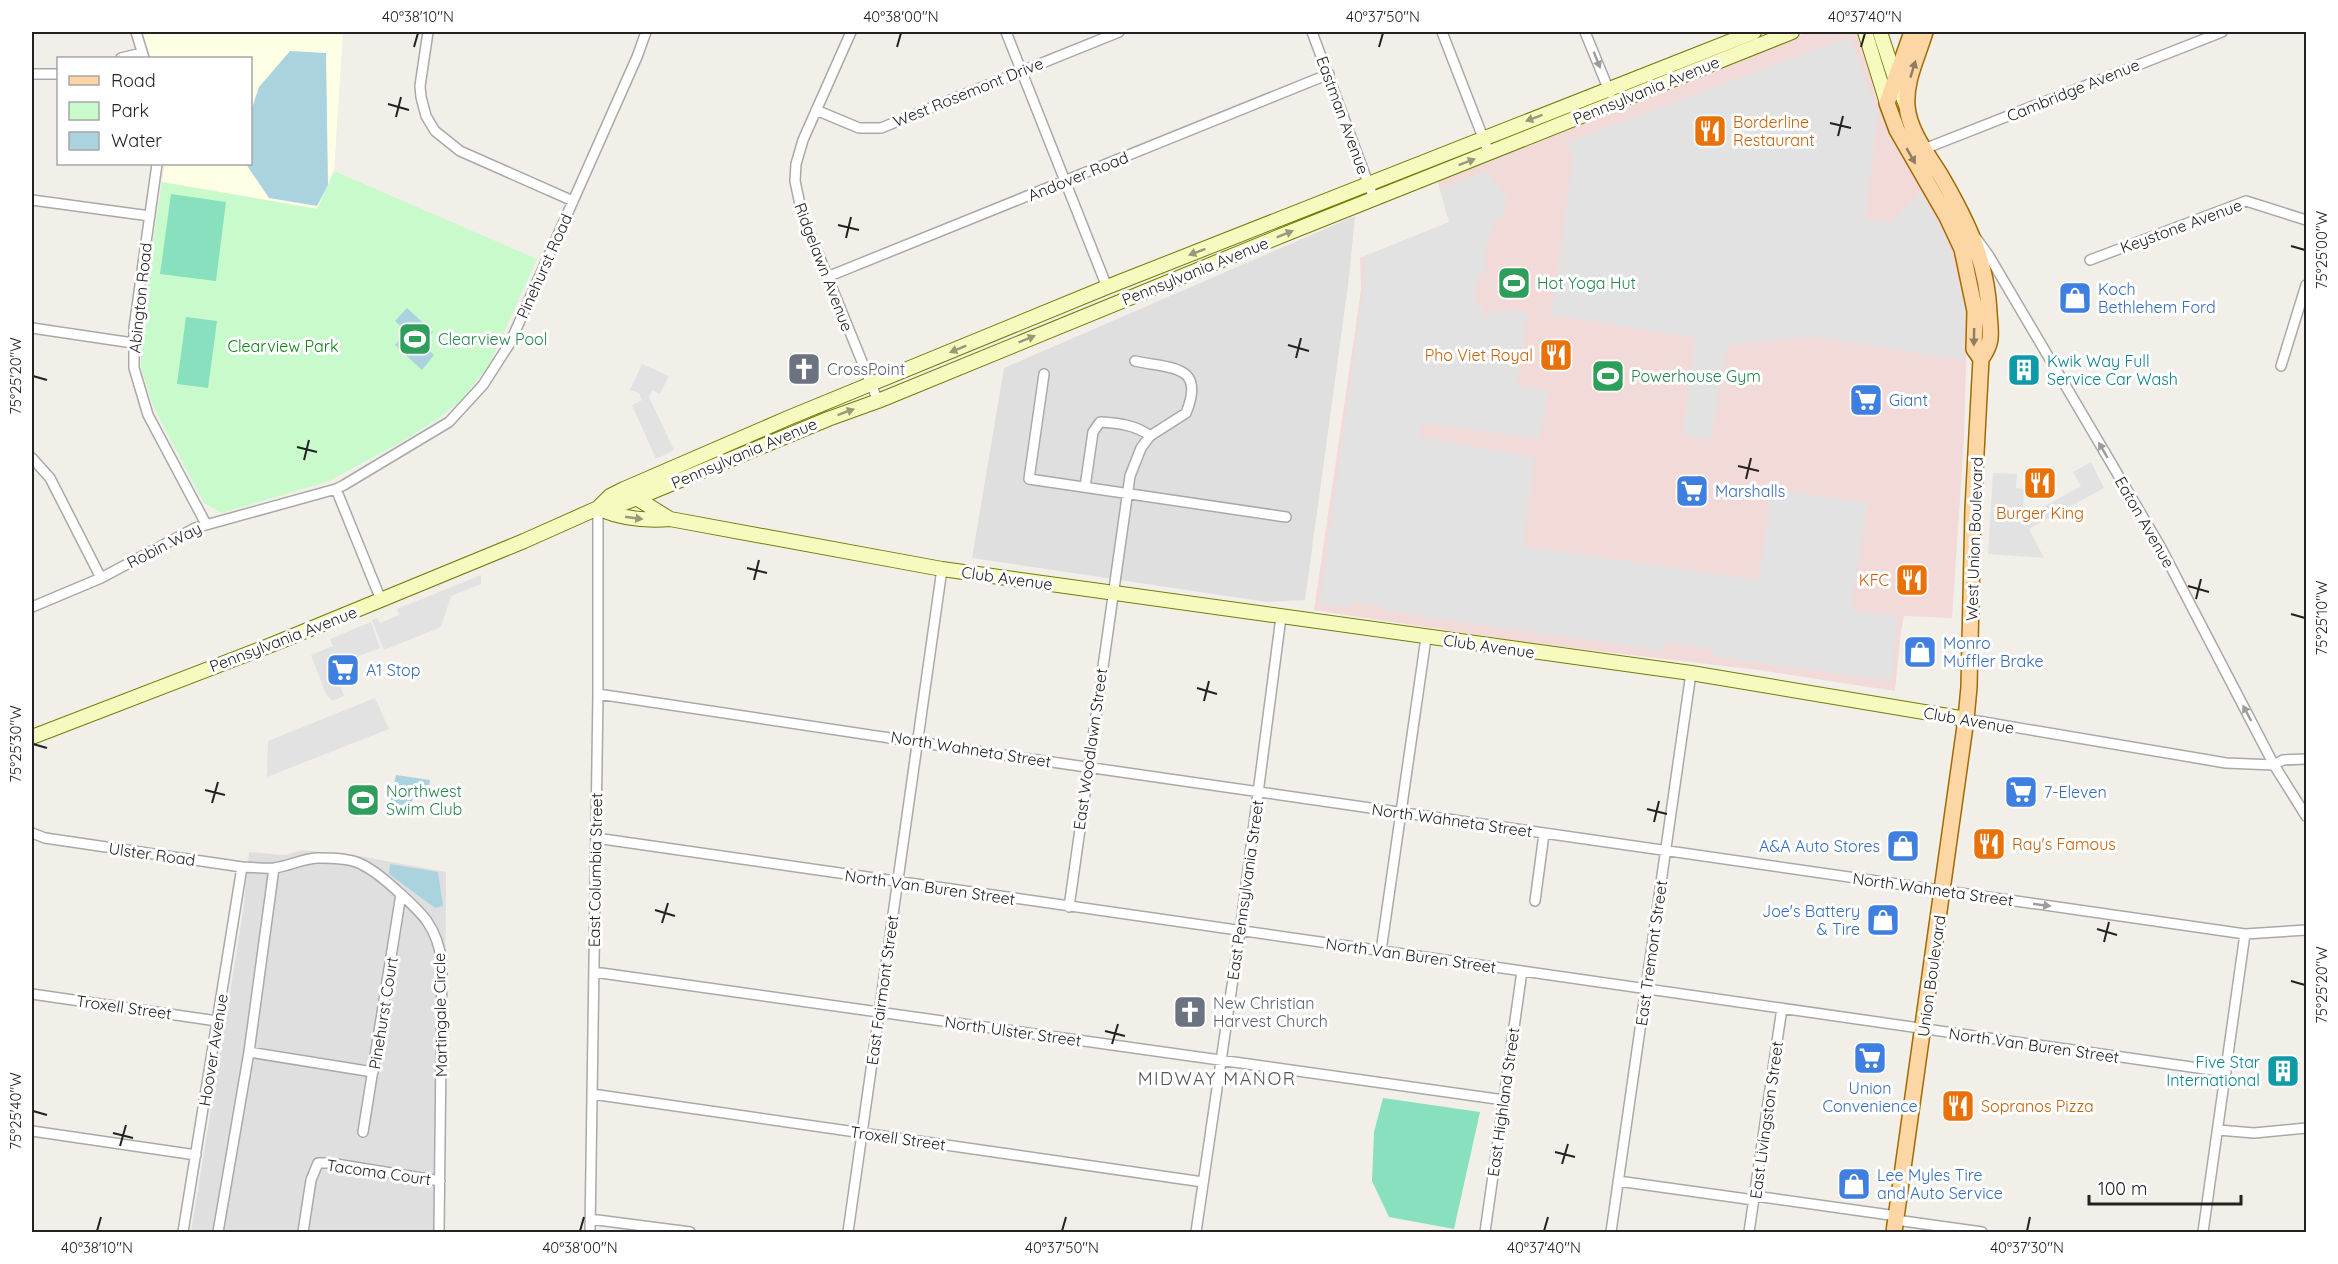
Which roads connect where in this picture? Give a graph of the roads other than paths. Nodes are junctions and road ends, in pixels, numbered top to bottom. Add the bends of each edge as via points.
1 (136, 32) edge
2 (428, 32) edge
3 (646, 32) edge
4 (851, 32) edge
5 (1006, 32) edge
6 (1119, 32) edge
7 (1314, 32) edge
8 (1442, 32) edge
9 (1585, 32) edge
10 (1754, 32) edge
11 (1792, 32) edge
12 (1865, 32) edge
13 (1880, 32) edge
14 (1912, 32) edge
15 (1925, 32) edge
16 (2222, 32) edge
17 (1731, 36) edge
18 (143, 56) edge
19 (1022, 71) junction
20 (32, 74) edge
21 (57, 74) edge
22 (1329, 74) junction
23 (1895, 78) junction
24 (1611, 96) junction
25 (1887, 103) junction
26 (1907, 107) junction
27 (816, 110) junction
28 (1483, 138) junction
29 (1924, 149) junction
30 (1488, 153) junction
31 (158, 165) edge
32 (1066, 180) junction
33 (1369, 184) junction
34 (1374, 199) junction
35 (32, 200) edge
36 (573, 201) junction
37 (150, 216) junction
38 (2307, 220) edge
39 (1972, 234) junction
40 (2090, 260) dead end
41 (827, 277) junction
42 (2307, 285) edge
43 (1107, 287) junction
44 (32, 328) edge
45 (133, 343) junction
46 (1981, 359) junction
47 (1135, 362) dead end
48 (2281, 366) dead end
49 (1044, 374) dead end
50 (871, 384) junction
51 (878, 401) junction
52 (1150, 435) junction
53 (32, 458) edge
54 (1085, 487) junction
55 (336, 489) junction
56 (624, 489) junction
57 (1127, 493) junction
58 (637, 498) junction
59 (598, 508) junction
60 (1286, 517) dead end
61 (670, 519) junction
62 (206, 524) junction
63 (942, 569) junction
64 (101, 578) junction
65 (1113, 592) junction
66 (381, 600) junction
67 (32, 607) edge
68 (1281, 617) junction
69 (1425, 638) junction
70 (1691, 674) junction
71 (598, 694) junction
72 (1966, 719) junction
73 (32, 736) edge
74 (917, 743) junction
75 (2307, 759) edge
76 (2274, 765) junction
77 (1088, 767) junction
78 (1259, 792) junction
79 (1401, 813) junction
80 (2307, 816) edge
81 (32, 833) edge
82 (1544, 834) junction
83 (596, 838) junction
84 (1666, 850) junction
85 (242, 867) junction
86 (274, 868) junction
87 (898, 882) junction
88 (1943, 891) junction
89 (401, 894) junction
90 (1535, 901) dead end
91 (1068, 907) junction
92 (2307, 930) edge
93 (1240, 931) junction
94 (2246, 934) junction
95 (1381, 951) junction
96 (1522, 971) junction
97 (594, 972) junction
98 (1646, 989) junction
99 (32, 994) edge
100 (1782, 1008) junction
101 (879, 1012) junction
102 (217, 1021) junction
103 (1923, 1029) junction
104 (249, 1052) junction
105 (1221, 1061) junction
106 (373, 1072) junction
107 (2226, 1072) junction
108 (592, 1094) junction
109 (1504, 1100) junction
110 (2307, 1128) edge
111 (2218, 1130) junction
112 (32, 1131) edge
113 (363, 1132) dead end
114 (862, 1133) junction
115 (196, 1155) junction
116 (440, 1181) junction
117 (1618, 1181) junction
118 (1203, 1182) junction
119 (1754, 1198) junction
120 (590, 1219) junction
121 (1896, 1223) edge
122 (183, 1233) edge
123 (218, 1233) edge
124 (303, 1233) edge
125 (439, 1233) edge
126 (590, 1233) edge
127 (690, 1233) edge
128 (848, 1233) edge
129 (1196, 1233) edge
130 (1485, 1233) edge
131 (1611, 1233) edge
132 (1749, 1233) edge
133 (1982, 1233) edge
134 (2203, 1233) edge

1 - 18 street
2 - 36 street via 420,86 426,116 435,131 460,151
3 - 36 street, Pinehurst Road
4 - 27 street, Ridgelawn Avenue
5 - 19 street
6 - 19 street, West Rosemont Drive
7 - 22 street, Eastman Avenue
8 - 28 street
9 -> 24 street
10 - 17 street, Pennsylvania Avenue
11 - 24 street, Pennsylvania Avenue
12 - 25 street
13 - 23 street
14 - 23 main road
26 -> 15 main road, West Union Boulevard via 1910,77
16 - 29 street, Cambridge Avenue
17 - 24 street, Pennsylvania Avenue
19 - 27 street, West Rosemont Drive via 880,128 859,128
19 - 32 street
20 - 21 street
22 - 32 street, Andover Road
22 - 33 street, Eastman Avenue
23 - 25 main road
23 - 26 street
24 -> 28 street, Pennsylvania Avenue
24 - 30 street, Pennsylvania Avenue
25 -> 46 main road, West Union Boulevard via 1897,130 1962,249 1975,311 1974,349
26 - 29 main road, West Union Boulevard
27 - 41 street, Ridgelawn Avenue via 798,156 795,181 802,214
28 - 30 street
28 - 33 street, Pennsylvania Avenue
29 - 39 main road, West Union Boulevard
34 -> 30 street, Pennsylvania Avenue
31 - 37 street, Abington Road
32 - 41 street, Andover Road
32 - 43 street
33 - 34 street, Eastman Avenue
33 -> 43 street, Pennsylvania Avenue
51 -> 34 street, Pennsylvania Avenue
35 - 37 street
36 - 55 street, Pinehurst Road via 510,343 475,396 439,429
37 - 45 street, Abington Road
38 - 40 street, Keystone Avenue via 2246,201
39 - 46 main road, West Union Boulevard via 1989,298 1991,345
76 -> 39 street, Eaton Avenue via 2160,546 1989,256
41 - 50 street, Ridgelawn Avenue
42 - 48 street
43 -> 50 street, Pennsylvania Avenue
44 - 45 street
45 - 62 street, Abington Road via 134,368 145,405
46 - 72 main road, West Union Boulevard
47 - 52 street via 1184,371 1191,380 1186,413
49 - 54 street via 1029,478
50 - 51 street, Ridgelawn Avenue
50 - 56 street, Pennsylvania Avenue
58 -> 51 street, Pennsylvania Avenue
52 - 54 street via 1140,428 1100,422 1096,425
52 - 57 street, East Woodlawn Street via 1134,463
53 - 64 street via 50,478
54 - 57 street
55 - 62 street, Robin Way
55 - 66 street
56 - 58 street, Club Avenue
56 - 59 street, Pennsylvania Avenue
57 - 60 street
57 - 65 street, East Woodlawn Street
58 - 59 street, Pennsylvania Avenue via 614,507
58 - 61 street, Club Avenue
59 -> 61 street, Club Avenue via 617,516
59 - 66 street, Pennsylvania Avenue
59 - 71 street, East Columbia Street
61 - 63 street, Club Avenue
62 - 64 street, Robin Way
63 - 65 street, Club Avenue
63 - 74 street, East Fairmont Street
64 - 67 street, Robin Way
65 - 68 street, Club Avenue
65 - 77 street, East Woodlawn Street
66 - 73 street, Pennsylvania Avenue
68 - 69 street, Club Avenue
68 - 78 street, East Pennsylvania Street
69 - 70 street, Club Avenue
69 - 79 street
70 - 72 street, Club Avenue
70 - 84 street, East Tremont Street
71 - 74 street, North Wahneta Street
71 - 83 street, East Columbia Street
72 - 76 street, Club Avenue via 2226,763
72 - 88 main road, Union Boulevard
74 - 77 street, North Wahneta Street
74 - 87 street, East Fairmont Street
75 - 76 street, Club Avenue via 2283,760
76 - 80 street, Eaton Avenue
77 - 78 street, North Wahneta Street
77 - 91 street, East Woodlawn Street
78 - 79 street, North Wahneta Street
78 - 93 street, East Pennsylvania Street
79 - 82 street, North Wahneta Street
79 - 95 street
81 - 85 street, Ulster Road
82 - 84 street, North Wahneta Street
82 - 90 street
83 - 87 street, North Van Buren Street
83 - 97 street, East Columbia Street
84 - 88 street, North Wahneta Street
84 - 98 street, East Tremont Street
85 - 86 street, Ulster Road
85 - 102 street, Hoover Avenue
86 - 89 street, Martingale Circle via 305,859 356,862
86 - 104 street
87 - 91 street, North Van Buren Street
87 - 101 street, East Fairmont Street
88 -> 94 street, North Wahneta Street
88 - 103 main road, Union Boulevard
89 - 106 street, Pinehurst Court
89 - 116 street, Martingale Circle via 429,923 440,945
91 - 93 street, North Van Buren Street
92 - 94 street, North Wahneta Street
93 - 95 street, North Van Buren Street
93 - 105 street, East Pennsylvania Street
94 - 107 street
95 - 96 street, North Van Buren Street
96 - 98 street, North Van Buren Street
96 - 109 street, East Highland Street
97 - 101 street, North Ulster Street
97 - 108 street, East Columbia Street
98 - 100 street, North Van Buren Street
98 - 117 street, East Tremont Street
99 - 102 street, Troxell Street
100 - 103 street, North Van Buren Street
100 - 119 street, East Livingston Street
101 - 105 street, North Ulster Street
101 - 114 street, East Fairmont Street
102 - 115 street, Hoover Avenue
103 - 107 street, North Van Buren Street
103 - 121 main road, Union Boulevard
104 - 106 street
104 - 123 street
105 - 109 street, North Ulster Street
105 - 118 street, East Pennsylvania Street
106 - 113 street, Pinehurst Court
107 - 111 street
108 - 114 street, Troxell Street
108 - 120 street, East Columbia Street
109 - 130 street, East Highland Street
110 - 111 street via 2254,1133
111 - 134 street
112 - 115 street
114 - 118 street, Troxell Street
114 - 128 street, East Fairmont Street
115 - 122 street, Hoover Avenue
116 - 124 street, Tacoma Court via 318,1163 311,1180
116 - 125 street, Martingale Circle
117 - 119 street
117 - 131 street, East Tremont Street
118 - 129 street, East Pennsylvania Street
119 - 121 street
119 - 132 street, East Livingston Street
120 - 126 street, East Columbia Street
120 - 127 street
121 - 133 street

